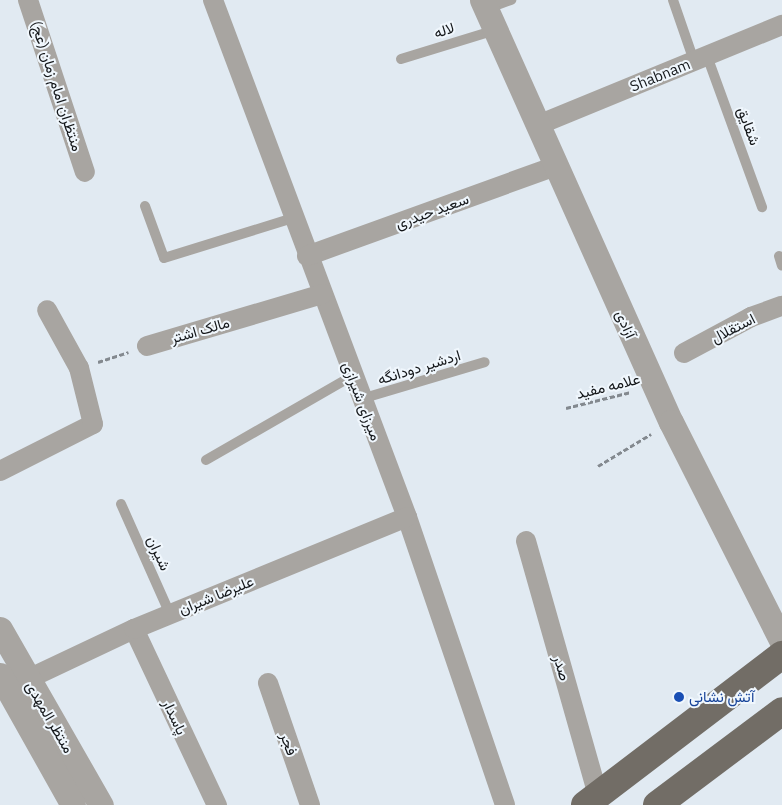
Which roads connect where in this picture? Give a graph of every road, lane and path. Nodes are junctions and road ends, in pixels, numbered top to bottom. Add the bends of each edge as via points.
1 (28, 0) edge
2 (213, 0) edge
3 (511, 0) edge
4 (673, 0) edge
5 (488, 13) edge
6 (782, 25) edge
7 (700, 58) junction
8 (401, 59) dead end
9 (538, 125) junction
10 (556, 166) junction
11 (85, 172) dead end
12 (145, 206) dead end
13 (762, 207) dead end
14 (293, 218) junction
15 (307, 256) junction
16 (322, 294) junction
17 (782, 306) edge
18 (47, 310) dead end
19 (148, 346) joint
20 (684, 353) dead end
21 (485, 362) dead end
22 (79, 368) junction
23 (352, 376) junction
24 (655, 386) junction
25 (361, 400) junction
26 (566, 408) dead end
27 (671, 422) junction
28 (206, 460) dead end
29 (598, 466) dead end
30 (0, 471) edge
31 (120, 504) dead end
32 (407, 517) junction
33 (526, 541) dead end
34 (170, 614) junction
35 (0, 629) edge
36 (134, 629) junction
37 (782, 642) edge
38 (782, 655) edge
39 (0, 675) edge
40 (28, 679) junction
41 (268, 683) dead end
42 (782, 710) edge
43 (592, 800) edge
44 (73, 805) edge
45 (101, 805) edge
46 (216, 805) edge
47 (310, 805) edge
48 (505, 805) edge
49 (657, 805) edge

1 - 11 street, منتظران امام زمان (عج)
2 - 14 street, میرزای شیرازی
3 - 5 lane, لاله
4 - 7 lane, شقایق
5 - 8 lane, لاله
5 - 9 street, آزادی
6 - 7 street, Shabnam
7 - 9 street, Shabnam
7 - 13 lane, شقایق
9 - 10 street, آزادی
10 - 15 street, سعید حیدری
10 - 24 street, آزادی
12 - 14 lane via 164,258
14 - 15 street, میرزای شیرازی
15 - 16 street, میرزای شیرازی
16 - 19 street, مالک اشتر
16 - 23 street, میرزای شیرازی
17 - 20 street, استقلال via 751,317
18 - 22 street
19 - 22 path
21 - 25 lane, اردشیر دودانگه
22 - 30 street via 93,424
23 - 25 street, میرزای شیرازی
23 - 28 lane
24 - 26 path, علامه مفید
24 - 27 street, آزادی
25 - 32 street, میرزای شیرازی
27 - 29 path
27 - 37 street, آزادی
31 - 34 lane, شیران
32 - 34 street, علیرضا شیران
32 - 48 street, میرزای شیرازی
33 - 43 street, صدر
34 - 36 street, علیرضا شیران
35 - 40 street, منتظر المهدی
36 - 40 street, علیرضا شیران
36 - 46 street, پاسدار
38 - 43 main road
39 - 44 street
40 - 45 street, منتظر المهدی
41 - 47 street, فجر
42 - 49 main road

